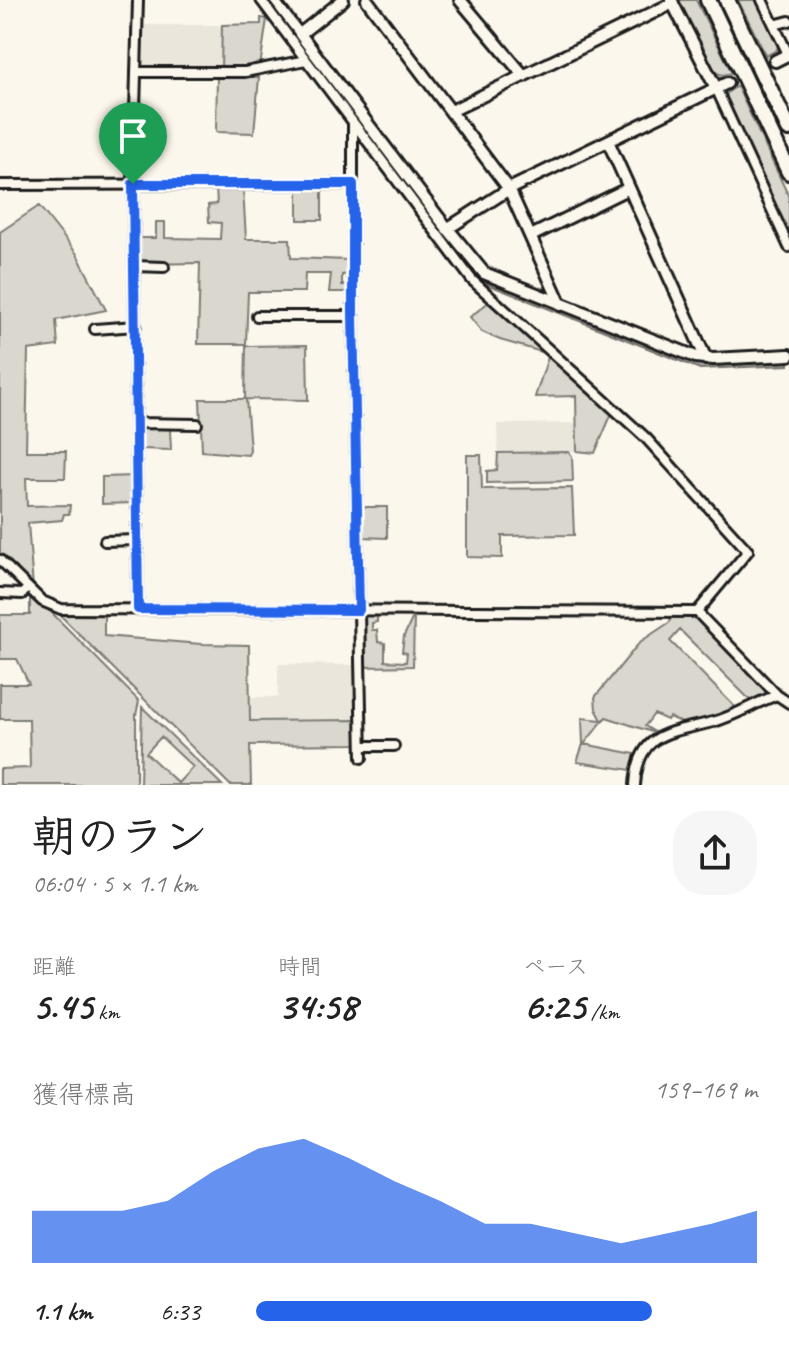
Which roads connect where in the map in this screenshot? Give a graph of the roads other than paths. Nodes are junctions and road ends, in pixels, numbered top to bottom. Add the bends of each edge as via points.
1 (138, 0) edge
2 (261, 0) edge
3 (274, 0) edge
4 (343, 0) edge
5 (367, 0) edge
6 (460, 0) edge
7 (708, 0) edge
8 (727, 0) edge
9 (762, 0) edge
10 (672, 2) edge
11 (789, 21) edge
12 (774, 25) junction
13 (300, 34) junction
14 (789, 55) edge
15 (306, 60) junction
16 (775, 61) tunnel mouth
17 (136, 72) junction
18 (524, 76) junction
19 (722, 86) junction
20 (451, 111) junction
21 (353, 123) junction
22 (789, 129) edge
23 (608, 141) junction
24 (789, 172) edge
25 (133, 184) junction
26 (353, 184) junction
27 (0, 185) edge
28 (629, 188) junction
29 (509, 189) junction
30 (447, 229) junction
31 (531, 236) junction
32 (789, 247) edge
33 (135, 266) junction
34 (164, 267) dead end
35 (561, 305) junction
36 (257, 316) dead end
37 (353, 316) junction
38 (136, 326) junction
39 (95, 329) dead end
40 (789, 355) edge
41 (706, 359) junction
42 (137, 423) junction
43 (197, 424) dead end
44 (137, 540) junction
45 (105, 541) dead end
46 (0, 560) edge
47 (28, 588) junction
48 (0, 593) edge
49 (138, 609) junction
50 (359, 610) junction
51 (697, 612) junction
52 (777, 695) junction
53 (789, 703) edge
54 (362, 746) junction
55 (394, 746) dead end
56 (362, 758) dead end
57 (635, 785) edge

1 - 17 street
2 - 15 street
3 - 13 street
4 - 13 street
5 - 20 street
6 - 18 street
7 - 24 highway
8 - 22 highway
9 - 12 street
10 - 18 street
10 - 19 street
11 - 12 street
12 - 14 street
13 - 30 street
14 - 16 street
15 - 17 street via 245,72
15 - 21 street
17 - 25 street
18 - 20 street
19 - 23 street
19 - 32 street
20 - 29 street
21 - 26 street
21 - 51 street via 472,280 646,438 748,551
23 - 28 street
23 - 29 street
25 - 26 street
25 - 27 street
25 - 33 street
26 - 37 street
28 - 31 street
28 - 41 street
29 - 30 street
29 - 31 street
30 - 35 street via 484,273
31 - 35 street
33 - 34 street
33 - 38 street
35 - 41 street
36 - 37 street
37 - 50 street
38 - 39 street
38 - 42 street
40 - 41 street
42 - 43 street
42 - 44 street
44 - 45 street
44 - 49 street
46 - 47 street
47 - 48 street via 22,594
47 - 49 street via 57,609
49 - 50 street
50 - 51 street
50 - 54 street
51 - 52 street
52 - 53 street
52 - 57 street via 713,722 668,732 641,752
54 - 55 street
54 - 56 street

